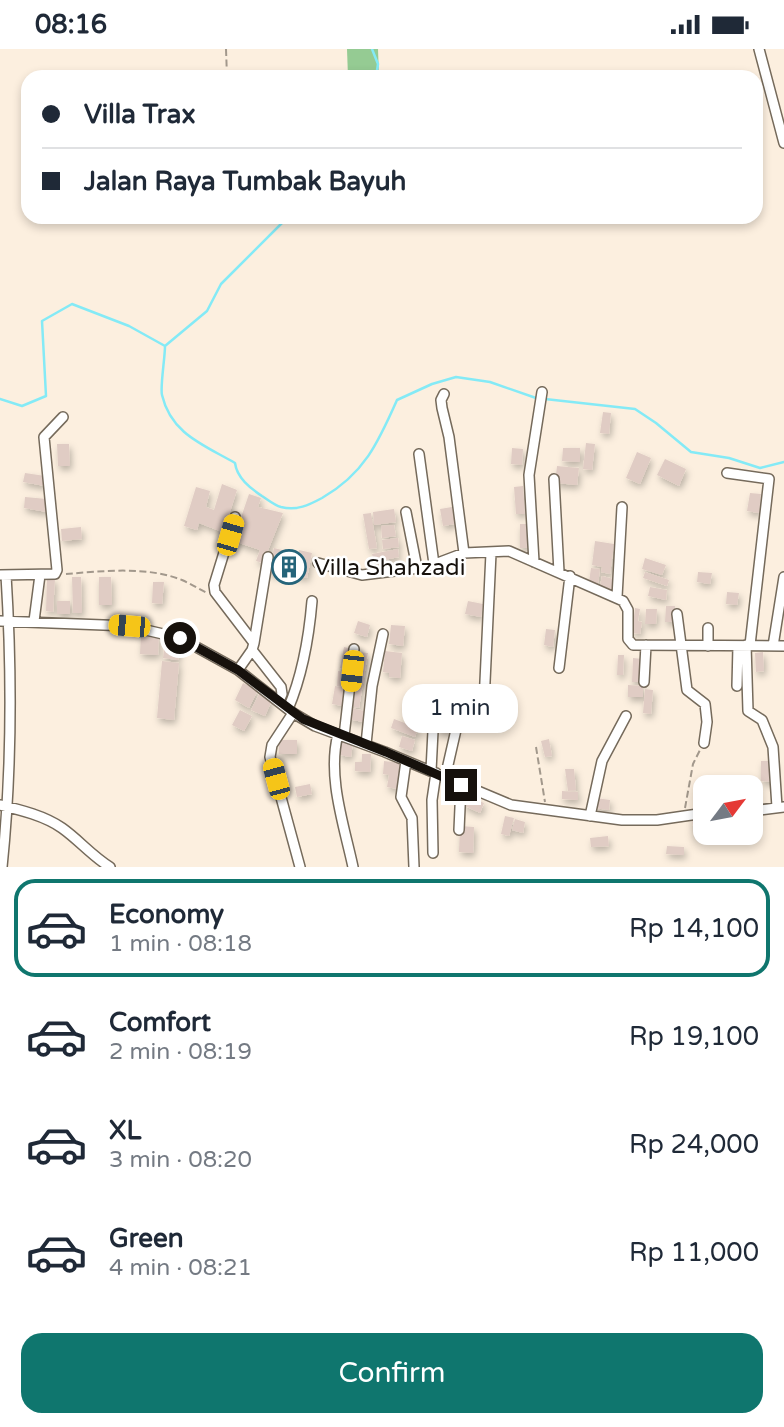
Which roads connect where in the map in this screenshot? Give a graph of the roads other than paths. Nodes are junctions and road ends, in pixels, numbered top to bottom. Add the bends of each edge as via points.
1 (760, 49) edge
2 (784, 143) edge
3 (542, 392) dead end
4 (444, 394) dead end
5 (63, 417) dead end
6 (419, 454) dead end
7 (727, 474) dead end
8 (554, 479) dead end
9 (622, 507) dead end
10 (406, 512) dead end
11 (235, 517) dead end
12 (491, 552) junction
13 (464, 553) junction
14 (268, 557) dead end
15 (534, 562) junction
16 (318, 563) dead end
17 (434, 564) junction
18 (417, 568) junction
19 (559, 572) junction
20 (3, 575) edge
21 (40, 575) junction
22 (570, 576) junction
23 (784, 577) edge
24 (617, 597) junction
25 (312, 601) dead end
26 (677, 614) dead end
27 (4, 621) edge
28 (34, 621) junction
29 (708, 628) dead end
30 (383, 634) dead end
31 (646, 645) junction
32 (745, 645) junction
33 (682, 646) junction
34 (708, 646) junction
35 (773, 646) junction
36 (784, 646) edge
37 (253, 647) junction
38 (354, 649) dead end
39 (559, 668) dead end
40 (238, 670) junction
41 (644, 683) dead end
42 (737, 686) dead end
43 (435, 691) dead end
44 (279, 701) junction
45 (484, 703) dead end
46 (290, 711) junction
47 (625, 716) dead end
48 (467, 721) dead end
49 (341, 735) junction
50 (704, 743) road end
51 (366, 744) junction
52 (406, 761) junction
53 (434, 772) junction
54 (446, 778) junction
55 (461, 785) junction
56 (4, 806) edge
57 (781, 807) edge
58 (763, 809) edge
59 (693, 814) edge
60 (590, 815) junction
61 (459, 829) dead end
62 (433, 853) dead end
63 (2, 867) edge
64 (110, 867) edge
65 (300, 867) edge
66 (353, 867) edge
67 (414, 867) edge

1 - 2 street
3 - 15 street via 529,475
4 - 13 street via 442,408
5 - 21 street via 44,437 57,570 55,575
6 - 17 street
7 - 32 street via 769,479
8 - 19 street
9 - 24 street
10 - 18 street
11 - 37 street via 214,585
12 - 13 street
12 - 15 street via 509,551
12 - 45 street
13 - 17 street
14 - 37 street
15 - 19 street
16 - 18 street via 362,575
17 - 18 street
19 - 22 street
20 - 21 street
20 - 27 street
21 - 28 street
22 - 24 street
22 - 39 street
23 - 35 street
24 - 31 street via 628,610 628,639 633,645
25 - 46 street
26 - 33 street
27 - 28 street
27 - 56 street
28 - 40 street via 129,626 166,633
29 - 34 street
30 - 51 street
31 - 33 street
31 - 41 street
32 - 34 street
32 - 35 street
32 - 42 street
32 - 57 street via 748,711 762,720 773,747
33 - 34 street
33 - 50 street via 687,690 705,704
35 - 36 street
37 - 40 street
37 - 44 street via 281,687
38 - 49 street
40 - 44 street
43 - 53 street
44 - 46 street
46 - 49 street
46 - 65 street via 270,757
47 - 60 street via 602,761
48 - 54 street via 458,721
49 - 51 street
49 - 66 street via 334,753 335,775
51 - 52 street
52 - 53 street
52 - 67 street via 401,797 412,818
53 - 54 street
53 - 62 street
54 - 55 street
55 - 60 street via 511,806
55 - 61 street
56 - 63 street
56 - 64 street via 63,828
57 - 58 street
59 - 60 street via 645,820

